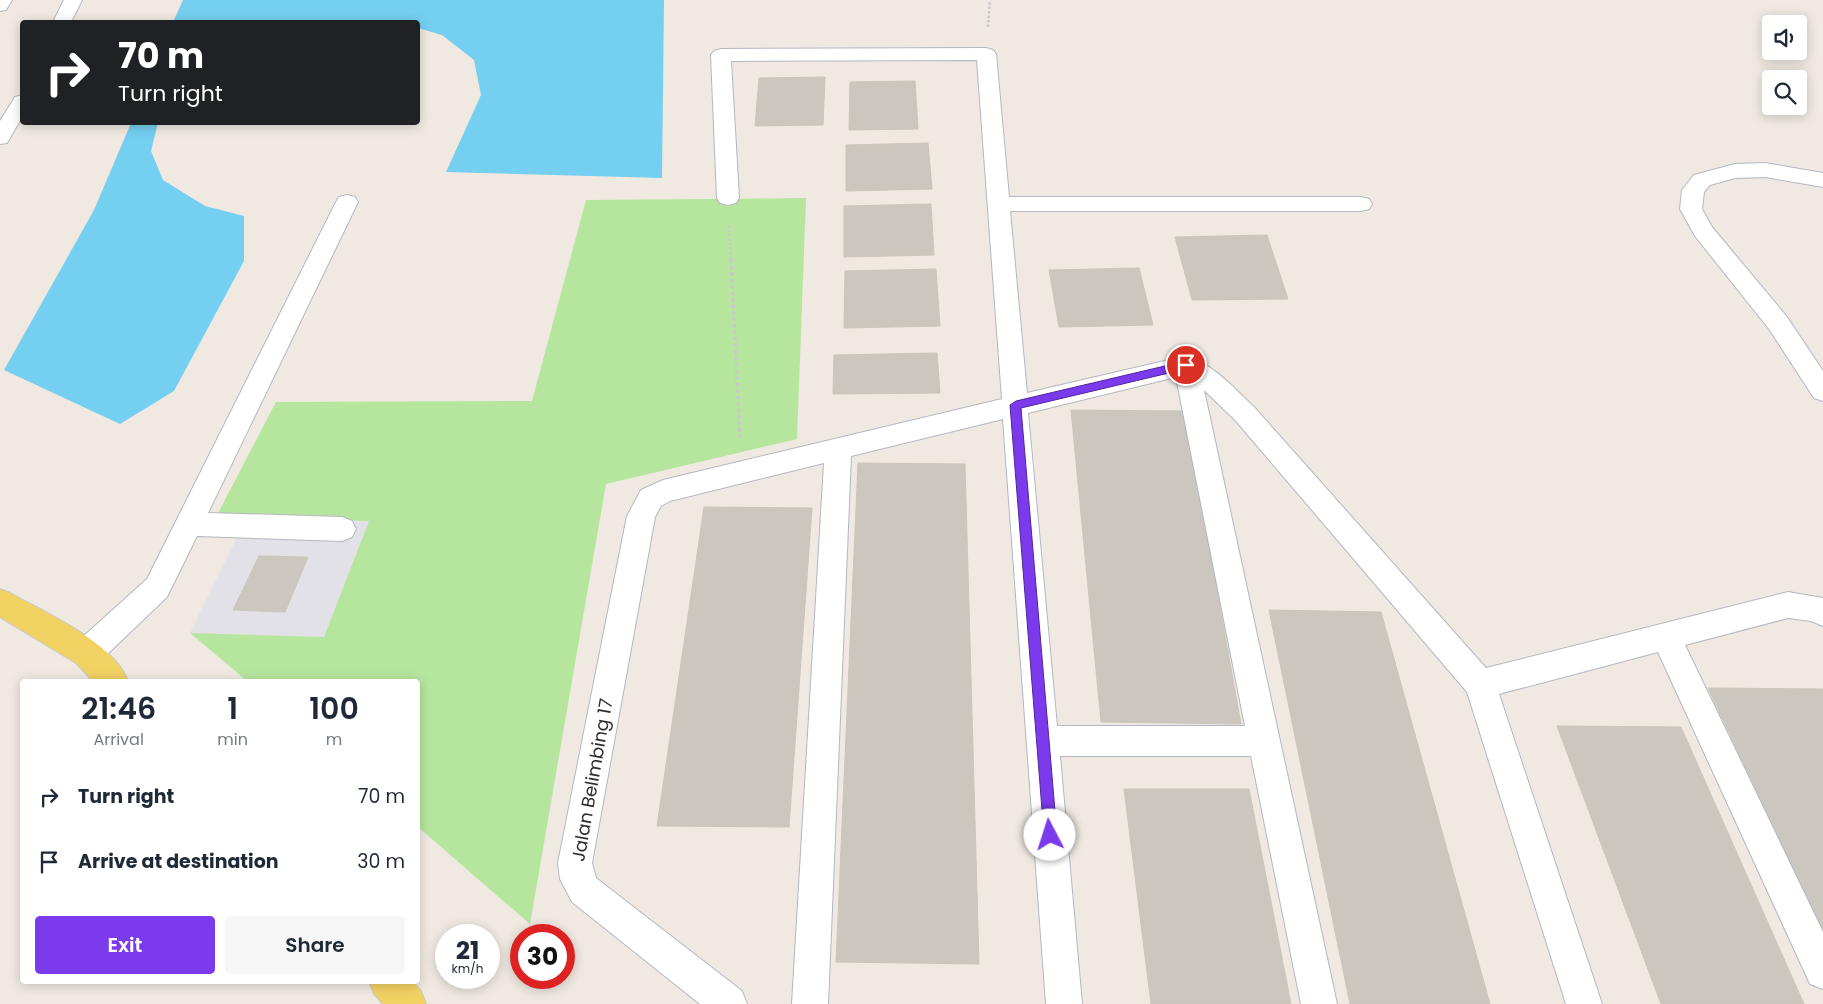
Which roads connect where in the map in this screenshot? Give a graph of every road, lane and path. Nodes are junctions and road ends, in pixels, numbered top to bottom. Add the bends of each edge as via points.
1 (3, 0) edge
2 (73, 0) edge
3 (0, 6) edge
4 (63, 20) edge
5 (20, 104) edge
6 (0, 138) edge
7 (1823, 180) edge
8 (728, 198) joint
9 (347, 202) dead end
10 (999, 204) junction
11 (1361, 204) dead end
12 (1186, 365) junction
13 (1823, 391) edge
14 (1016, 405) junction
15 (838, 448) junction
16 (742, 472) junction
17 (188, 524) junction
18 (342, 529) dead end
19 (0, 602) edge
20 (1823, 613) edge
21 (1666, 636) junction
22 (87, 653) junction
23 (111, 679) edge
24 (1480, 684) junction
25 (1043, 741) junction
26 (1264, 741) junction
27 (1823, 971) edge
28 (390, 984) edge
29 (408, 1004) edge
30 (729, 1004) edge
31 (810, 1004) edge
32 (1064, 1004) edge
33 (1319, 1004) edge
34 (1584, 1004) edge

1 - 3 street
2 - 4 street
5 - 6 street
7 - 13 street via 1766,170 1735,171 1702,180 1693,190 1691,209 1703,232 1778,323
8 - 10 street via 721,55 986,54
8 - 16 path
9 - 17 street
10 - 11 street
10 - 14 street
12 - 14 street
12 - 24 street via 1212,382 1246,414
12 - 26 street
14 - 15 street
14 - 25 street
15 - 16 street
15 - 31 street
16 - 30 street, Jalan Belimbing 17 via 663,491 651,498 641,516 575,863 577,879 584,890
17 - 18 street
17 - 22 street via 157,588
19 - 22 main road
20 - 21 street via 1817,609 1788,605
21 - 24 street
21 - 27 street
22 - 23 main road
24 - 34 street
25 - 26 street
25 - 32 street
26 - 33 street
28 - 29 main road

